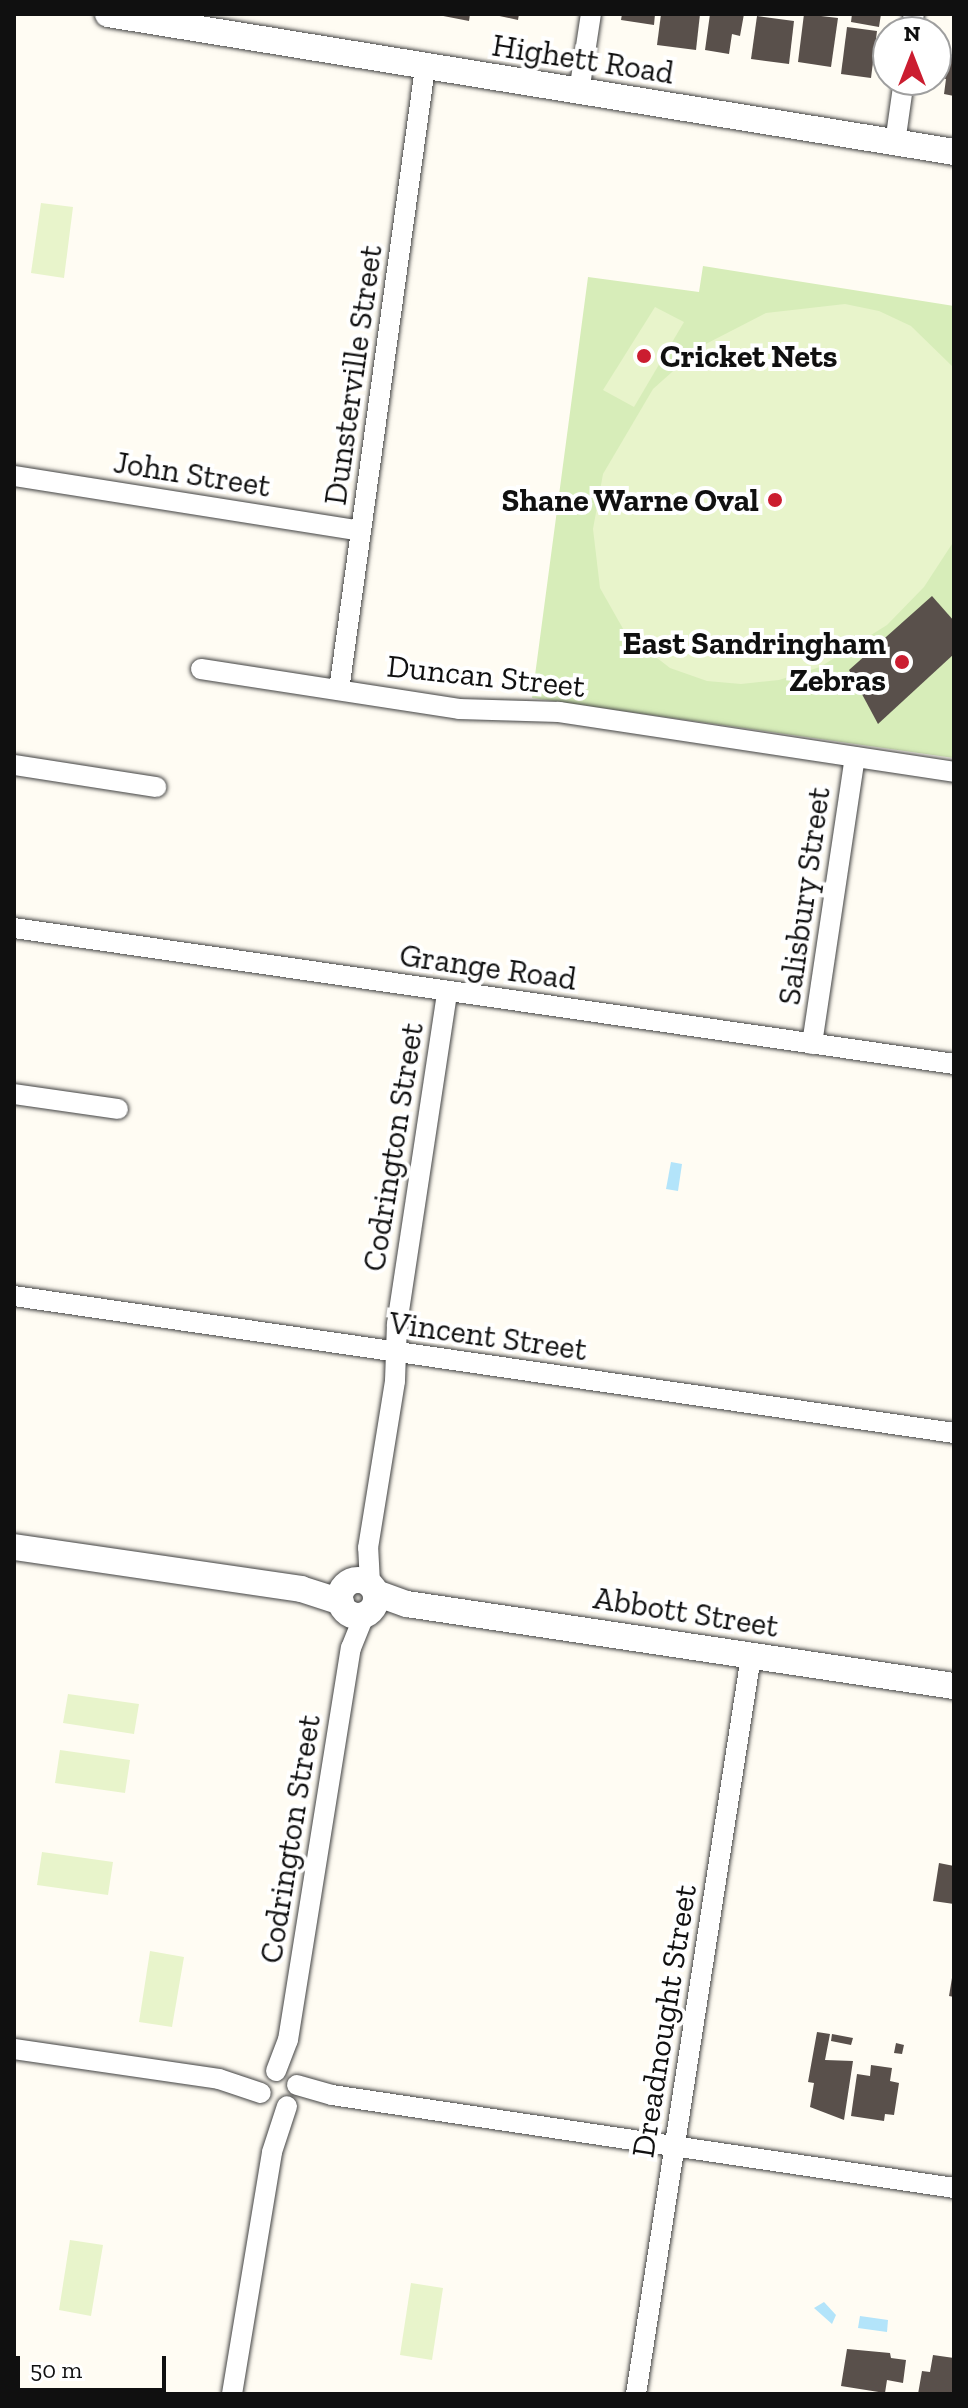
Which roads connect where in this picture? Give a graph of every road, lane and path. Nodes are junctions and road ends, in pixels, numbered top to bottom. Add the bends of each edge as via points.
1 (108, 14) edge
2 (591, 14) edge
3 (138, 16) edge
4 (425, 68) junction
5 (579, 92) junction
6 (902, 96) edge
7 (895, 143) junction
8 (954, 152) edge
9 (14, 476) edge
10 (361, 531) junction
11 (201, 669) dead end
12 (339, 690) junction
13 (855, 757) junction
14 (14, 765) edge
15 (954, 772) edge
16 (156, 787) dead end
17 (14, 928) edge
18 (447, 992) junction
19 (812, 1044) junction
20 (954, 1064) edge
21 (14, 1094) edge
22 (118, 1109) dead end
23 (14, 1296) edge
24 (396, 1352) junction
25 (954, 1433) edge
26 (14, 1547) edge
27 (359, 1597) junction
28 (751, 1656) junction
29 (954, 1686) edge
30 (14, 2049) edge
31 (280, 2089) junction
32 (674, 2146) junction
33 (954, 2188) edge
34 (232, 2394) edge
35 (636, 2394) edge

1 - 3 street, Highett Road
2 - 5 street
3 - 4 street, Highett Road
4 - 5 street, Highett Road
4 - 10 street, Dunsterville Street
5 - 7 street, Highett Road
6 - 7 street
7 - 8 street, Highett Road
9 - 10 street, John Street
10 - 12 street, Dunsterville Street
11 - 12 street, Duncan Street
12 - 13 street, Duncan Street via 459,709 559,712
13 - 15 street, Duncan Street
13 - 19 street, Salisbury Street
14 - 16 street
17 - 18 street, Grange Road
18 - 19 street, Grange Road
18 - 24 street, Codrington Street
19 - 20 street, Grange Road
21 - 22 street
23 - 24 street, Vincent Street
24 - 25 street, Vincent Street
24 - 27 street, Codrington Street
26 - 27 street, Abbott Street
27 - 28 street, Abbott Street
27 - 31 street, Codrington Street
28 - 29 street, Abbott Street
28 - 32 street, Dreadnought Street
30 - 31 street
31 - 32 street
31 - 34 street, Codrington Street
32 - 33 street
32 - 35 street, Dreadnought Street

